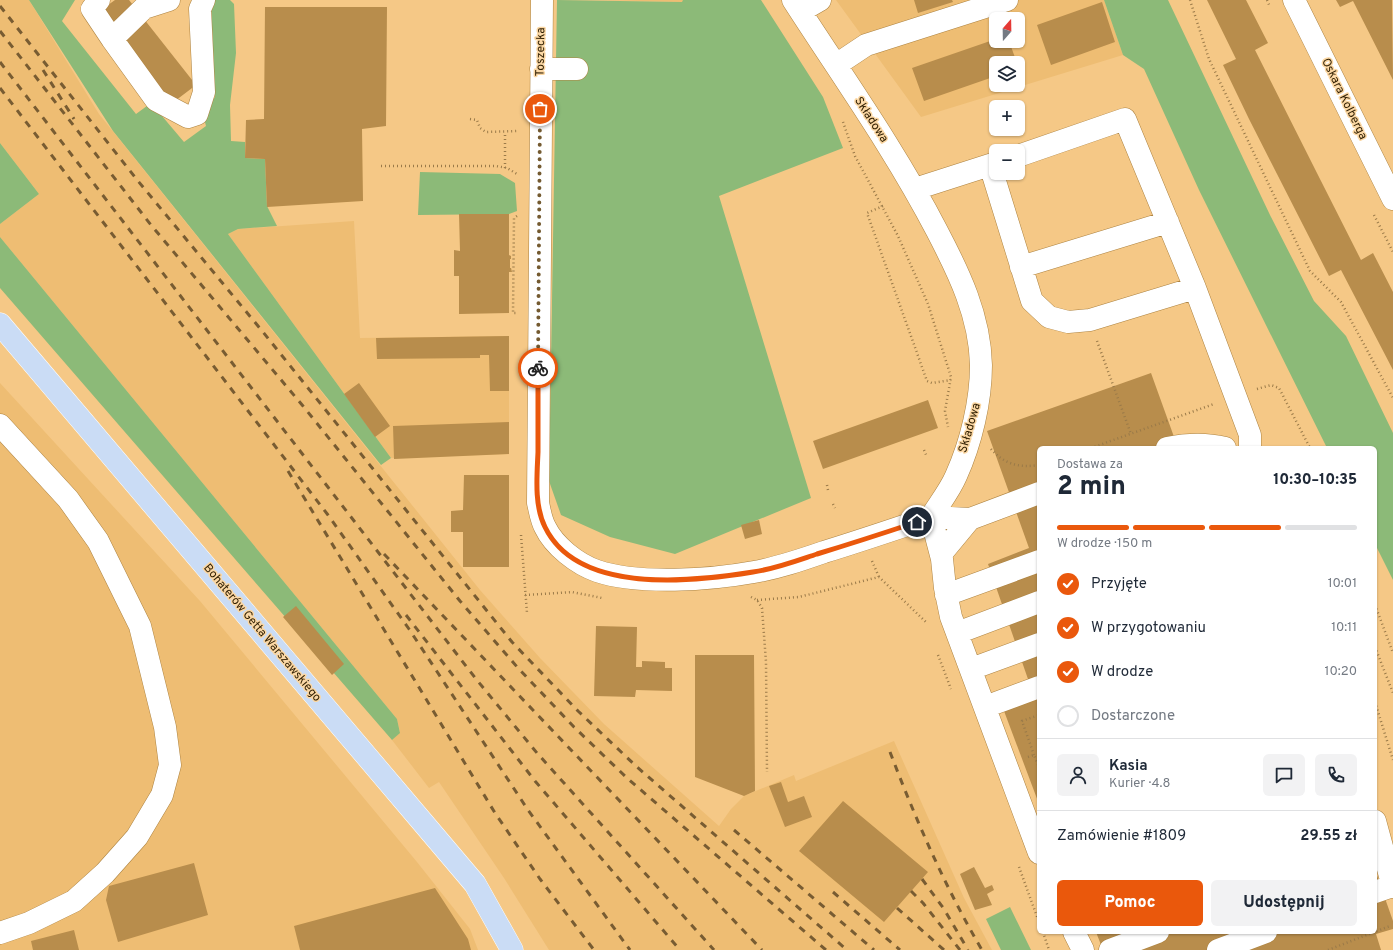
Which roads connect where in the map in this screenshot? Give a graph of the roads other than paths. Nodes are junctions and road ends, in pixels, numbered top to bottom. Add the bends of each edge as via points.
1 (99, 0) edge
2 (169, 0) edge
3 (204, 0) edge
4 (542, 0) edge
5 (820, 0) edge
6 (1007, 0) edge
7 (1294, 0) edge
8 (797, 6) edge
9 (112, 39) junction
10 (836, 65) junction
11 (541, 69) junction
12 (577, 69) dead end
13 (1025, 154) edge
14 (989, 165) edge
15 (997, 180) edge
16 (915, 188) junction
17 (1393, 199) edge
18 (1168, 222) junction
19 (1021, 267) junction
20 (1195, 288) junction
21 (0, 324) edge
22 (0, 425) edge
23 (1180, 446) edge
24 (1215, 446) edge
25 (1250, 446) edge
26 (1037, 494) edge
27 (931, 517) junction
28 (970, 519) junction
29 (941, 554) junction
30 (1037, 561) edge
31 (946, 595) junction
32 (1037, 603) edge
33 (957, 632) junction
34 (1037, 645) edge
35 (971, 670) junction
36 (1037, 687) edge
37 (984, 707) junction
38 (1034, 827) edge
39 (1377, 836) edge
40 (1037, 843) edge
41 (1379, 850) edge
42 (1393, 886) edge
43 (1377, 891) edge
44 (0, 933) edge
45 (1075, 934) edge
46 (1153, 934) edge
47 (1261, 934) edge
48 (512, 950) edge
49 (1083, 950) edge
50 (1110, 950) edge
51 (1218, 950) edge

1 - 9 street via 92,9
2 - 9 street via 144,8
3 - 9 street via 200,9 204,92 196,114 188,117 156,100
4 - 11 street, Toszecka
5 - 8 street
6 - 10 street via 866,45
7 - 17 street, Oskara Kolberga
8 - 10 street, Składowa
10 - 16 street, Składowa
11 - 12 street
11 - 27 street, Toszecka via 538,503 545,526 554,540 565,552 596,571 622,577 677,580 753,572 780,566
13 - 18 street via 1125,119
14 - 16 street
15 - 19 street
16 - 27 street, Składowa via 954,264 970,302 981,363 978,407 956,476
18 - 19 street
18 - 20 street
19 - 20 street via 1032,301 1049,317 1068,322 1090,320
20 - 25 street via 1250,435
21 - 48 main road, Bohaterów Getta Warszawskiego via 476,884
22 - 44 street via 68,499 101,548 140,626 166,726 170,765 162,795 137,837 105,873 74,901 29,924
23 - 24 street
26 - 28 street
27 - 28 street
27 - 29 street
28 - 29 street
29 - 31 street
30 - 31 street
31 - 33 street
32 - 33 street
33 - 35 street
34 - 35 street
35 - 37 street
36 - 37 street
37 - 38 street
38 - 40 street
39 - 41 street
41 - 42 street
42 - 43 street
45 - 49 street
46 - 50 street
47 - 51 street

